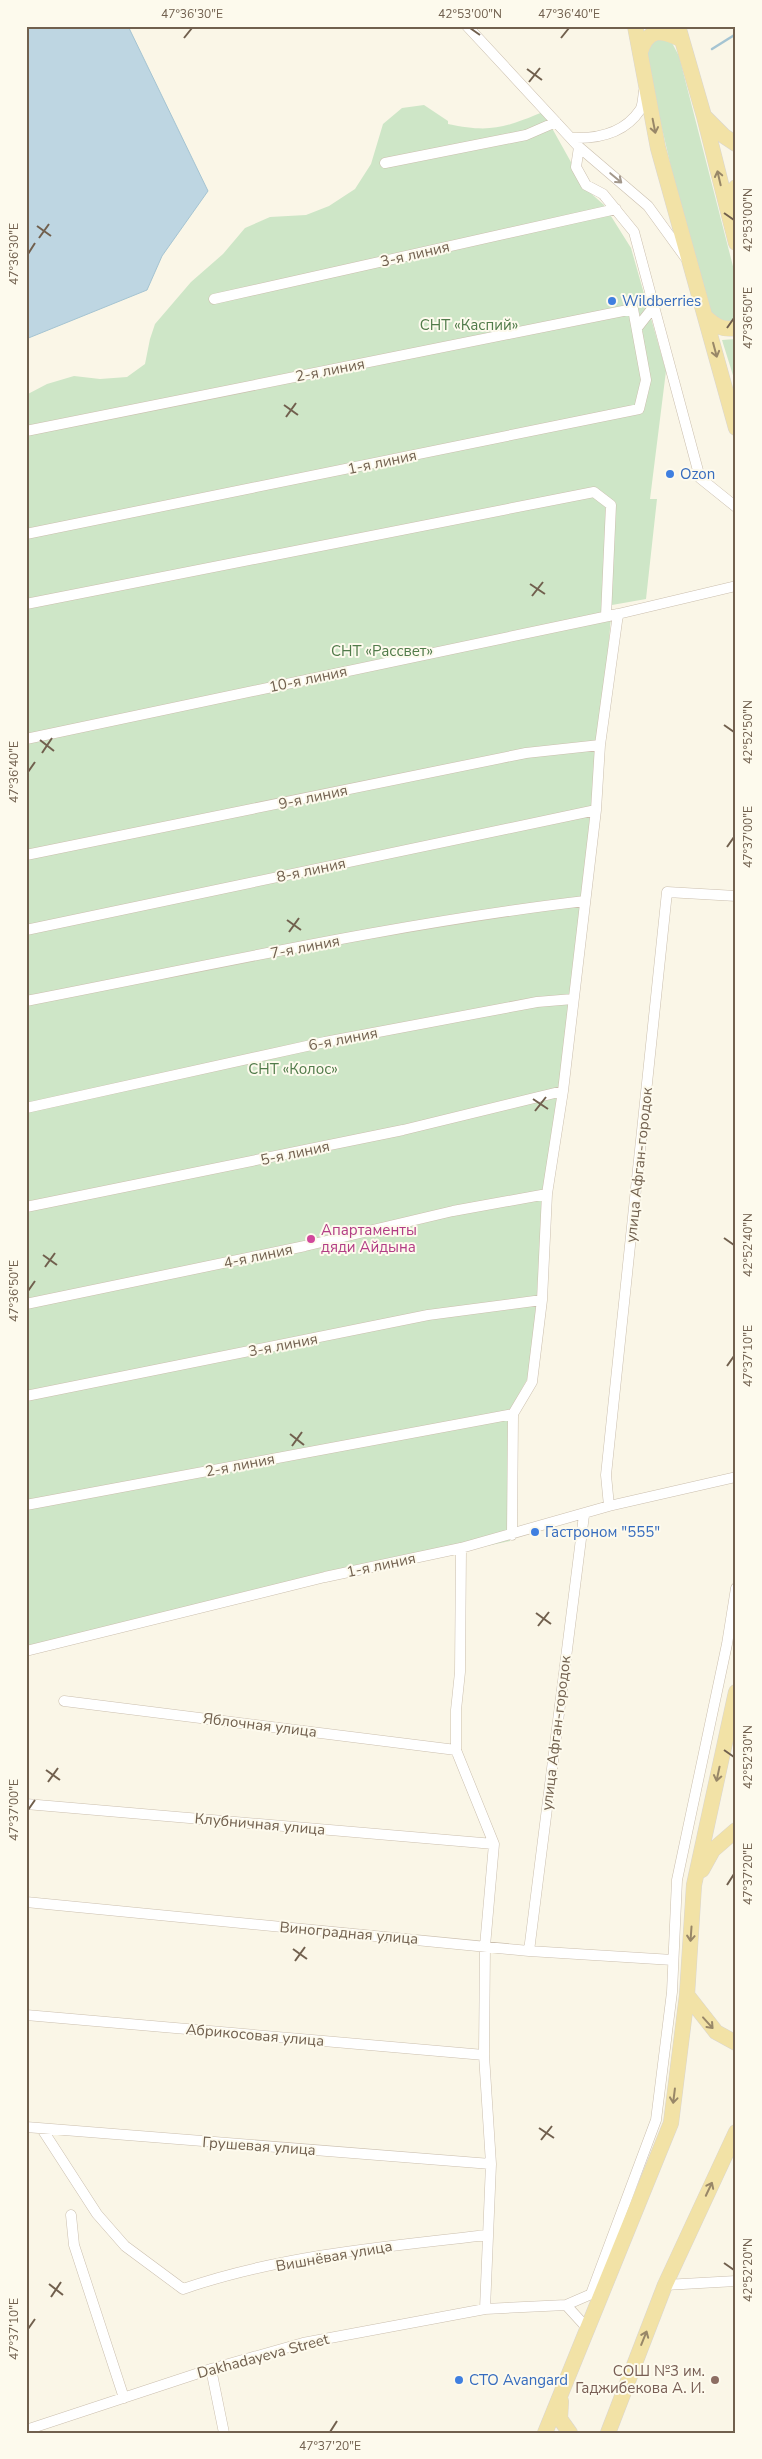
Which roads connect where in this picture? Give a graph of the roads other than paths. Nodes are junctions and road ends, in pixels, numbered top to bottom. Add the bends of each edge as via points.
1 (467, 26) edge
2 (635, 26) edge
3 (680, 33) edge
4 (640, 53) junction
5 (646, 83) junction
6 (704, 116) junction
7 (556, 122) junction
8 (571, 138) junction
9 (736, 144) edge
10 (579, 147) junction
11 (385, 163) dead end
12 (736, 187) edge
13 (616, 209) junction
14 (729, 219) junction
15 (736, 243) edge
16 (693, 268) junction
17 (214, 299) dead end
18 (655, 304) junction
19 (633, 309) joint
20 (707, 318) junction
21 (636, 328) junction
22 (736, 328) edge
23 (736, 428) edge
24 (26, 430) edge
25 (736, 507) edge
26 (26, 534) edge
27 (736, 586) edge
28 (26, 604) edge
29 (618, 614) junction
30 (606, 616) junction
31 (26, 739) edge
32 (600, 745) junction
33 (596, 810) junction
34 (26, 855) edge
35 (736, 896) edge
36 (585, 901) junction
37 (26, 930) edge
38 (574, 999) junction
39 (26, 1001) edge
40 (563, 1091) junction
41 (26, 1108) edge
42 (547, 1194) junction
43 (26, 1208) edge
44 (542, 1300) junction
45 (26, 1304) edge
46 (26, 1396) edge
47 (513, 1414) junction
48 (736, 1477) edge
49 (26, 1505) edge
50 (609, 1506) junction
51 (584, 1515) junction
52 (512, 1535) junction
53 (461, 1548) junction
54 (736, 1588) edge
55 (26, 1651) edge
56 (736, 1692) edge
57 (64, 1701) dead end
58 (456, 1750) junction
59 (26, 1804) edge
60 (736, 1830) edge
61 (494, 1844) junction
62 (694, 1885) junction
63 (26, 1902) edge
64 (486, 1946) junction
65 (528, 1951) junction
66 (673, 1960) junction
67 (687, 1995) junction
68 (26, 2015) edge
69 (736, 2043) edge
70 (484, 2055) junction
71 (26, 2128) edge
72 (42, 2129) junction
73 (736, 2132) edge
74 (491, 2164) junction
75 (71, 2214) dead end
76 (488, 2235) junction
77 (736, 2282) edge
78 (665, 2285) junction
79 (597, 2292) junction
80 (566, 2305) junction
81 (485, 2309) junction
82 (586, 2328) junction
83 (211, 2369) junction
84 (562, 2390) junction
85 (124, 2398) junction
86 (617, 2406) junction
87 (26, 2430) edge
88 (224, 2433) edge
89 (545, 2433) edge
90 (570, 2433) edge
91 (598, 2433) edge
92 (608, 2433) edge

1 - 7 street
2 - 4 main road
3 - 4 main road via 653,33 644,39
3 - 6 main road
4 - 5 main road
5 - 8 street via 640,110 626,124 611,134 590,139
5 -> 16 main road via 658,148
6 - 9 main road
14 -> 6 main road
7 - 8 street
7 - 11 street via 526,134
8 - 10 street
10 - 13 street via 576,167 586,184 603,194
10 -> 16 street via 648,206
12 - 14 main road via 732,193
13 - 17 street, 3-я линия
13 - 18 street via 634,232
14 - 15 main road
16 - 20 main road
18 - 21 street
18 - 25 street via 700,478
19 - 21 street, 1-я линия
19 - 24 street, 2-я линия
20 - 22 main road via 725,330
20 -> 23 main road
21 - 26 street, 1-я линия via 646,380 638,409
27 - 29 street, 10-я линия
28 - 30 street via 594,492 611,505
29 - 30 street, 10-я линия
29 - 32 street
30 - 31 street, 10-я линия
32 - 33 street
32 - 34 street, 9-я линия via 526,753
33 - 36 street
33 - 37 street, 8-я линия
35 - 50 street, улица Афган-городок via 667,892 606,1475
36 - 38 street
36 - 39 street, 7-я линия via 521,908 394,930
38 - 40 street
38 - 41 street, 6-я линия via 537,1002 325,1042
40 - 42 street
40 - 43 street, 5-я линия via 384,1134
42 - 44 street
42 - 45 street, 4-я линия via 453,1211 305,1246
44 - 46 street, 3-я линия via 428,1315
44 - 47 street via 532,1382
47 - 49 street, 2-я линия
47 - 52 street
48 - 50 street, 1-я линия
50 - 51 street, 1-я линия
51 - 52 street, 1-я линия
51 - 65 street, улица Афган-городок
52 - 53 street, 1-я линия
53 - 55 street, 1-я линия via 325,1577
53 - 58 street
54 - 66 street via 677,1880
56 -> 62 main road
57 - 58 street, Яблочная улица
58 - 61 street
59 - 61 street, Клубничная улица
60 - 62 main road via 713,1850
61 - 64 street
62 -> 67 main road
63 - 64 street, Виноградная улица
64 - 65 street, Виноградная улица
64 - 70 street
65 - 66 street, Виноградная улица
66 - 79 street via 656,2120
67 -> 69 main road via 716,2032
67 -> 79 main road via 671,2123
68 - 70 street, Абрикосовая улица
70 - 74 street
71 - 72 street, Грушевая улица
72 - 74 street, Грушевая улица
72 - 76 street, Вишнёвая улица via 97,2214 124,2246 183,2289 223,2275 378,2247
78 -> 73 main road
74 - 76 street
75 - 85 street via 74,2245
76 - 81 street
77 - 78 street
86 -> 78 main road
79 - 80 street
79 - 82 main road
80 - 81 street, Dakhadayeva Street
80 - 82 street
81 - 83 street, Dakhadayeva Street via 303,2343
82 - 84 main road
83 - 85 street, Dakhadayeva Street
83 - 88 street
84 - 89 main road
84 - 90 main road via 560,2419
85 - 87 street, Dakhadayeva Street
86 - 91 main road
86 - 92 main road

